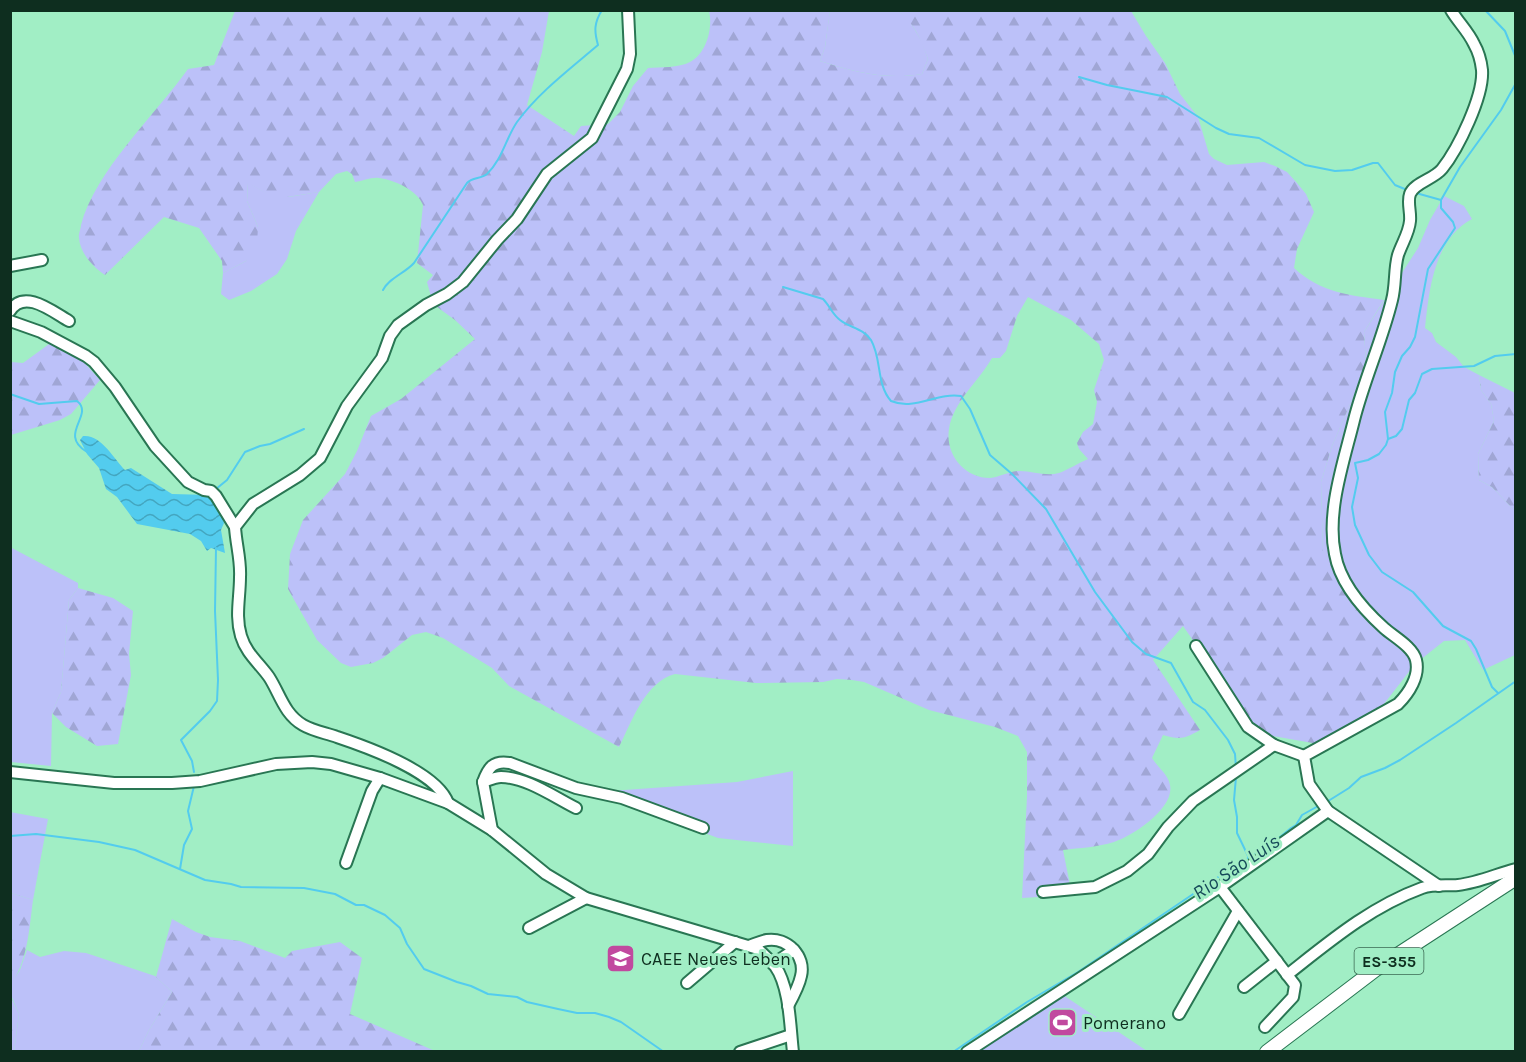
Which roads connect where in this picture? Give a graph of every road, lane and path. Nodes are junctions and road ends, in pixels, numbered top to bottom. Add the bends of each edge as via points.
1 (628, 10) edge
2 (1451, 10) edge
3 (42, 260) dead end
4 (10, 266) edge
5 (10, 312) edge
6 (10, 321) edge
7 (69, 321) dead end
8 (236, 527) junction
9 (1196, 646) dead end
10 (1274, 746) junction
11 (1304, 756) junction
12 (10, 772) edge
13 (380, 778) junction
14 (483, 782) junction
15 (448, 803) junction
16 (1326, 807) junction
17 (576, 808) dead end
18 (703, 828) dead end
19 (492, 830) junction
20 (346, 863) dead end
21 (1515, 869) edge
22 (1515, 878) edge
23 (1439, 885) junction
24 (1220, 887) junction
25 (1043, 892) dead end
26 (586, 898) junction
27 (1238, 911) junction
28 (529, 928) dead end
29 (735, 942) junction
30 (746, 947) junction
31 (794, 951) junction
32 (1277, 961) junction
33 (773, 964) junction
34 (801, 972) junction
35 (1287, 975) junction
36 (782, 979) junction
37 (687, 982) dead end
38 (1244, 987) dead end
39 (788, 1006) junction
40 (1179, 1014) dead end
41 (1265, 1027) dead end
42 (791, 1035) junction
43 (741, 1052) edge
44 (793, 1052) edge
45 (967, 1052) edge
46 (1267, 1052) edge

1 - 8 street via 627,69 592,138 547,174 517,219 463,282 398,324 382,358 347,406 320,458 253,504
2 - 11 street via 1474,44 1482,68 1480,88 1466,127 1447,162 1437,175 1410,194 1410,220 1398,256 1392,302 1356,410 1335,510 1335,554 1341,574 1371,616 1416,658 1415,678 1398,704
3 - 4 street
5 - 7 street via 18,303 32,302
6 - 8 street via 50,336 94,362 155,446 188,482 216,496
8 - 15 street via 241,576 237,620 242,639 290,714 313,730 408,768 438,787
9 - 10 street via 1248,728
10 - 11 street
10 - 25 street via 1193,801 1148,854 1127,872 1095,887
11 - 16 street via 1309,784
12 - 13 street via 114,783 172,783 200,781 276,764 312,762
13 - 15 street
13 - 20 street
14 - 17 street via 497,777 513,780
14 - 18 street via 495,763 501,761
14 - 19 street
15 - 19 street
16 - 23 street
16 - 24 street
19 - 26 street via 546,874
21 - 23 street via 1460,885
22 - 46 main road, ES-355 via 1376,969
23 - 35 street via 1424,887 1364,917
24 - 27 street
24 - 45 street
26 - 28 street
26 - 29 street
27 - 32 street
27 - 40 street
29 - 30 street
29 - 37 street
30 - 31 street via 769,940 781,942
30 - 33 street via 758,949
31 - 33 street
31 - 34 street
32 - 35 street
32 - 38 street
33 - 36 street
34 - 36 street
34 - 39 street
35 - 41 street via 1295,985 1295,994
36 - 39 street
39 - 42 street
42 - 43 street
42 - 44 street

